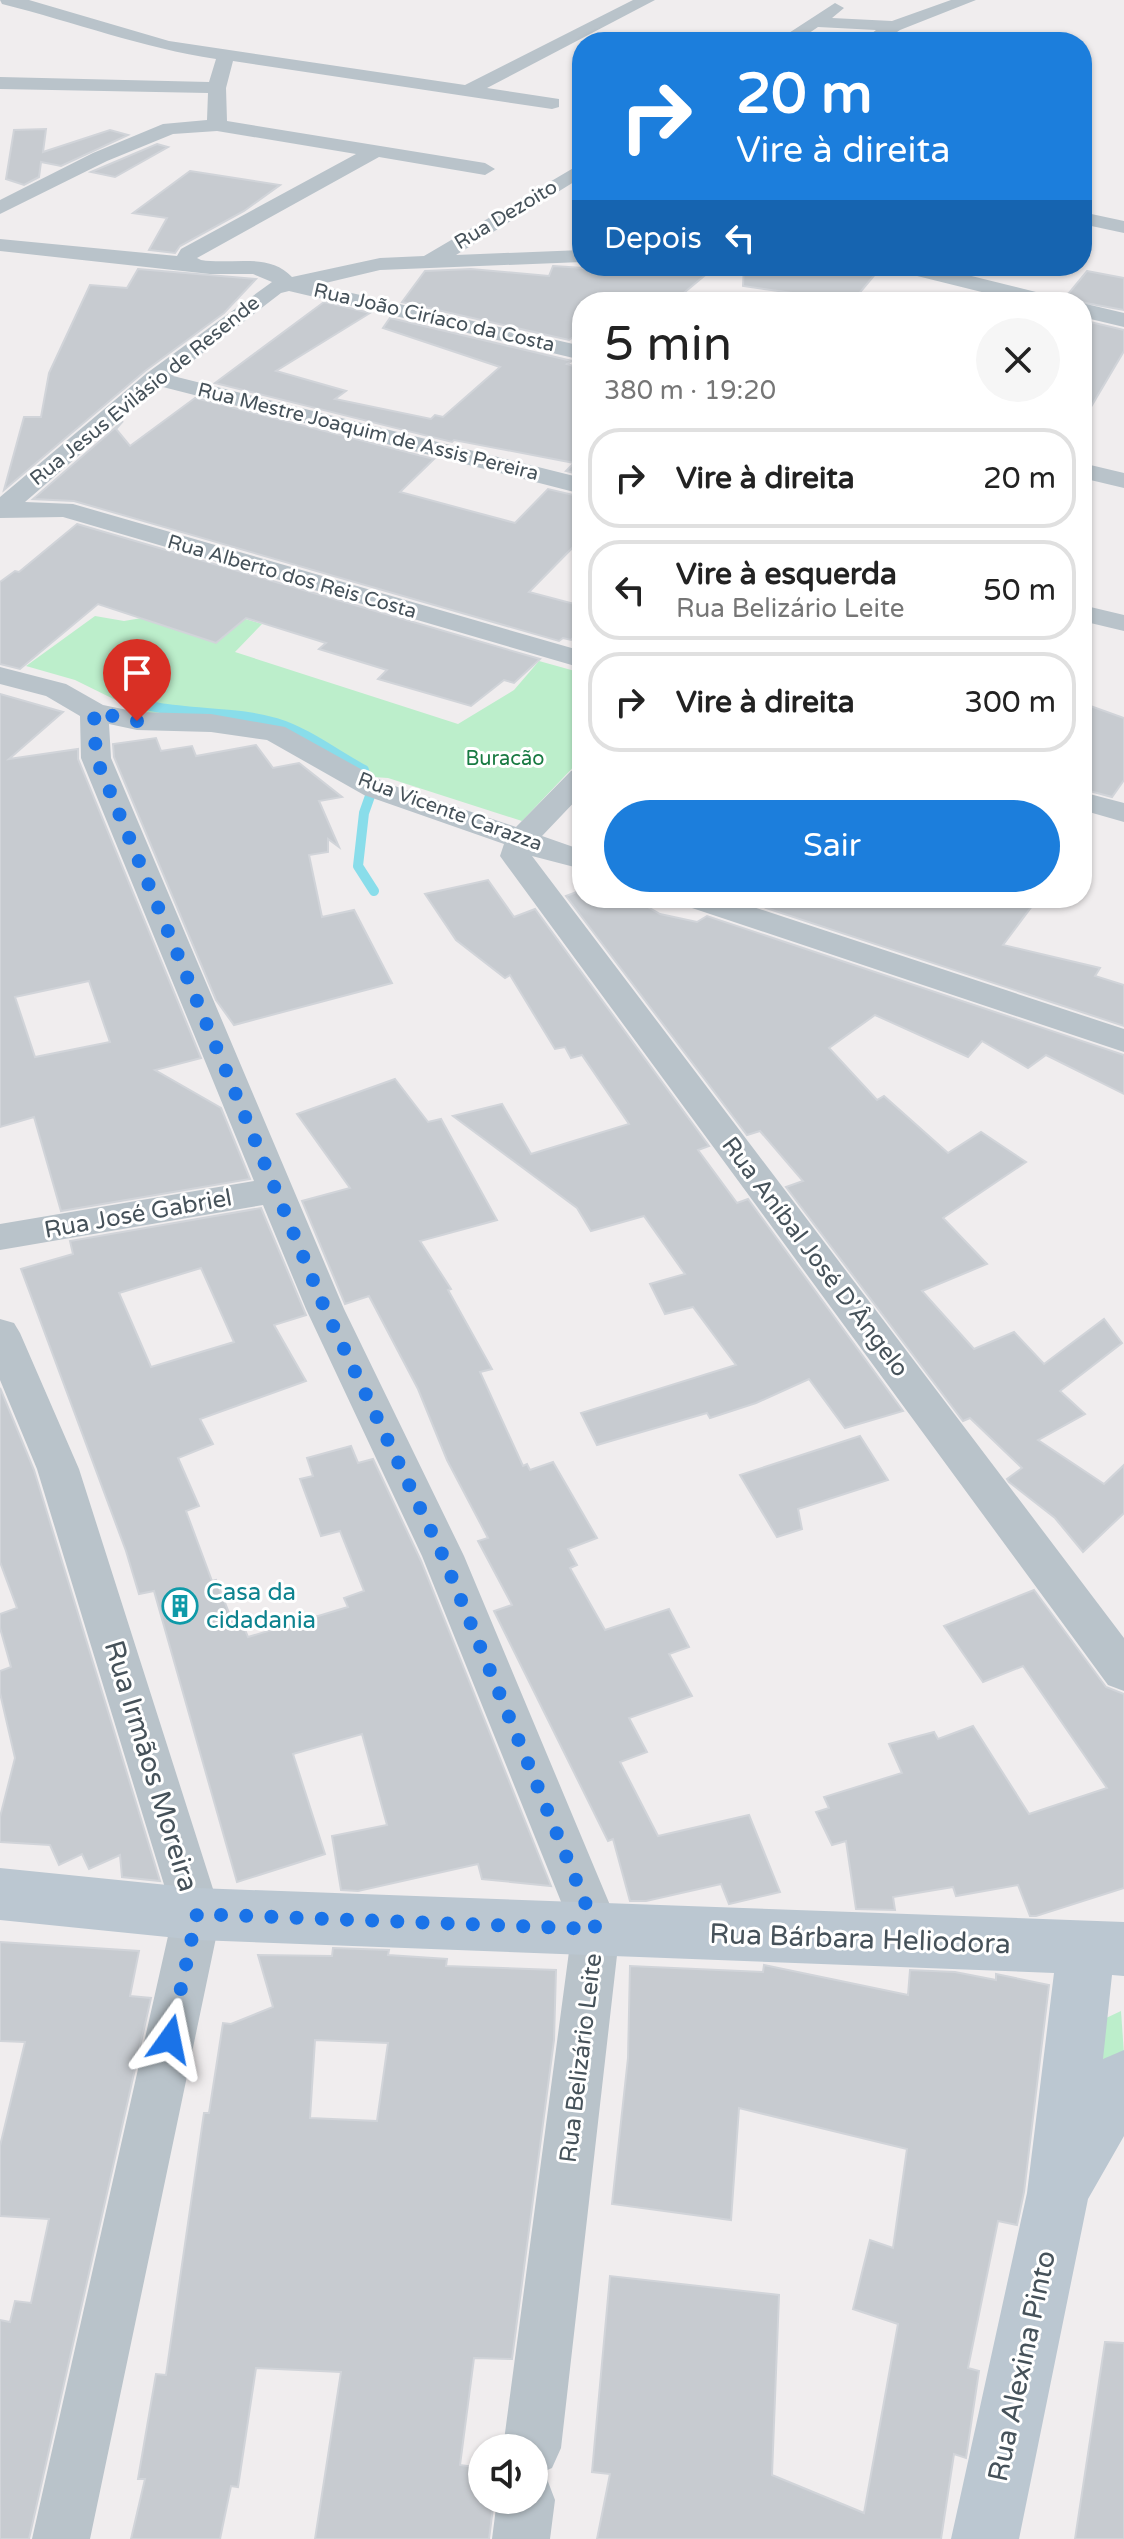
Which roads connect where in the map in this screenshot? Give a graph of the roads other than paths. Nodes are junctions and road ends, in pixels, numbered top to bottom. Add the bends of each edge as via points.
1 (8, 0) edge
2 (646, 0) edge
3 (843, 0) edge
4 (967, 0) edge
5 (816, 22) junction
6 (894, 26) junction
7 (583, 32) edge
8 (800, 32) edge
9 (885, 32) edge
10 (572, 37) edge
11 (226, 55) junction
12 (0, 83) edge
13 (217, 88) junction
14 (466, 91) junction
15 (552, 103) dead end
16 (217, 125) junction
17 (372, 153) junction
18 (485, 169) dead end
19 (572, 175) edge
20 (0, 208) edge
21 (1092, 220) edge
22 (1124, 227) edge
23 (0, 245) edge
24 (572, 256) edge
25 (430, 261) junction
26 (187, 263) junction
27 (945, 276) edge
28 (286, 284) junction
29 (1008, 292) edge
30 (1092, 312) edge
31 (1124, 320) edge
32 (572, 351) edge
33 (155, 378) junction
34 (1092, 473) edge
35 (1124, 481) edge
36 (572, 483) edge
37 (0, 510) edge
38 (1092, 615) edge
39 (1124, 623) edge
40 (572, 657) edge
41 (0, 675) edge
42 (94, 712) junction
43 (572, 787) edge
44 (1092, 804) edge
45 (1124, 813) edge
46 (521, 840) junction
47 (572, 857) edge
48 (724, 908) edge
49 (1124, 1041) edge
50 (276, 1190) junction
51 (0, 1237) edge
52 (0, 1333) edge
53 (1124, 1672) edge
54 (0, 1894) edge
55 (197, 1914) junction
56 (596, 1929) junction
57 (1105, 1948) edge
58 (1124, 2079) edge
59 (1058, 2193) junction
60 (534, 2434) edge
61 (524, 2514) edge
62 (61, 2539) edge
63 (521, 2539) edge
64 (985, 2539) edge

1 - 11 street via 166,46
2 - 7 street
3 - 5 street
4 - 6 street
5 - 6 street
5 - 8 street
6 - 9 street
10 - 14 street
11 - 13 street
11 - 14 street
12 - 13 street
13 - 16 street
14 - 15 street
16 - 17 street
16 - 20 street via 170,128
17 - 18 street
17 - 26 street via 189,254
19 - 25 street, Rua Dezoito
21 - 22 street
23 - 26 street, Rua João Ciríaco da Costa
24 - 25 street, Rua Jesus Evilásio de Resende
25 - 28 street, Rua Jesus Evilásio de Resende via 372,266
26 - 28 street, Rua João Ciríaco da Costa via 270,270
27 - 29 street
28 - 32 street, Rua João Ciríaco da Costa
28 - 33 street, Rua Jesus Evilásio de Resende
30 - 31 street
33 - 36 street, Rua Mestre Joaquim de Assis Pereira
33 - 37 street, Rua Jesus Evilásio de Resende
34 - 35 street
37 - 40 street, Rua Alberto dos Reis Costa via 64,509
38 - 39 street
41 - 42 street, Rua Vicente Carazza via 56,690
42 - 46 street, Rua Vicente Carazza via 275,733 375,789
42 - 50 street, Rua Belizário Leite via 96,758
43 - 46 street
44 - 45 street
46 - 47 street, Rua Vicente Carazza
46 - 53 street, Rua Aníbal José D'Ângelo via 516,856
48 - 49 street
50 - 51 street, Rua José Gabriel
50 - 56 street, Rua Belizário Leite via 325,1309 443,1556
52 - 55 street, Rua Irmãos Moreira via 58,1469
54 - 55 street, Rua Bárbara Heliodora
55 - 56 street, Rua Bárbara Heliodora
55 - 62 street, Rua Irmãos Moreira
56 - 57 street, Rua Bárbara Heliodora
56 - 60 street, Rua Belizário Leite
57 - 59 street, Rua Alexina Pinto
58 - 59 street, Rua Alexina Pinto
59 - 64 street, Rua Alexina Pinto
61 - 63 street

